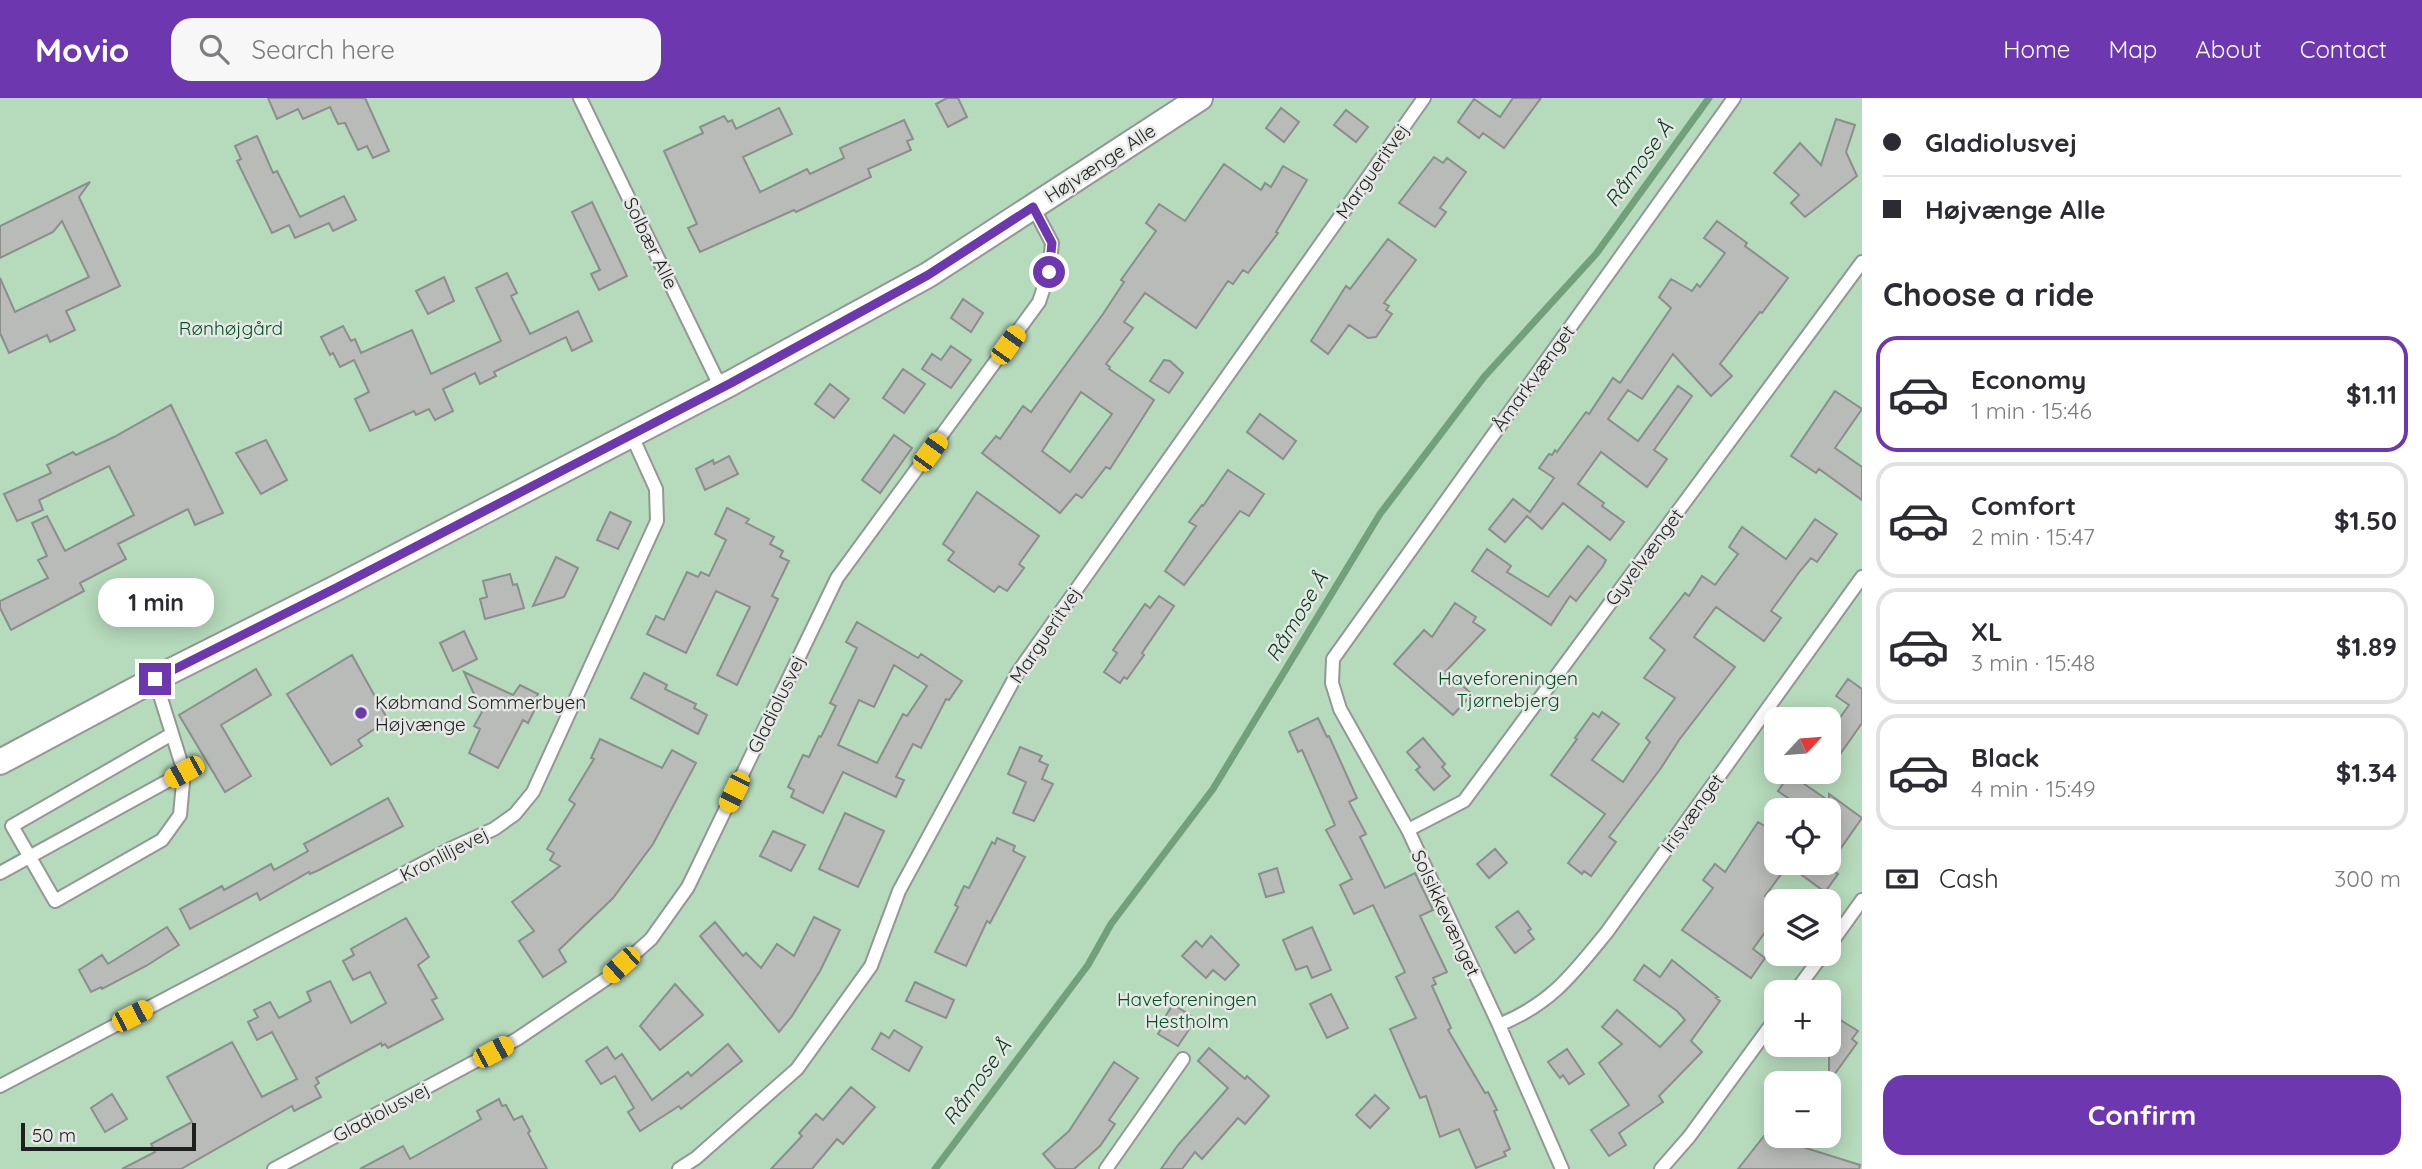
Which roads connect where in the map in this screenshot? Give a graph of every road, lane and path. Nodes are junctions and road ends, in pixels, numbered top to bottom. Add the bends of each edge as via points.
1 (580, 98) edge
2 (1200, 98) edge
3 (1424, 98) edge
4 (1734, 98) edge
5 (1033, 207) junction
6 (1862, 262) edge
7 (721, 388) junction
8 (631, 434) junction
9 (1862, 577) edge
10 (1333, 659) joint
11 (155, 679) junction
12 (172, 734) junction
13 (0, 762) edge
14 (184, 772) junction
15 (1408, 830) junction
16 (30, 857) junction
17 (0, 873) edge
18 (1862, 900) edge
19 (1841, 929) edge
20 (1499, 1025) junction
21 (1764, 1034) edge
22 (1183, 1059) dead end
23 (0, 1086) edge
24 (274, 1169) edge
25 (679, 1169) edge
26 (1106, 1169) edge
27 (1562, 1169) edge
28 (1661, 1169) edge

1 - 7 lane, Solbær Alle
2 - 5 street, Højvænge Alle
3 - 25 lane, Margueritvej via 1018,671 899,891 871,966 797,1069
4 - 10 lane, Åmarkvænget
5 - 7 street, Højvænge Alle via 928,275
5 - 24 lane, Gladiolusvej via 1052,243 1039,303 838,578 688,887 651,939 615,971 517,1039
6 - 15 lane, Gyvelvænget via 1464,801
7 - 8 street, Højvænge Alle
8 - 11 street, Højvænge Alle
8 - 23 lane, Kronliljevej via 656,489 657,521 533,792 515,814
9 - 20 lane, Irisvænget via 1569,979 1546,1000
10 - 15 lane, Solsikkevænget via 1332,683 1340,709
11 - 12 lane
11 - 13 street, Højvænge Alle
12 - 14 lane
12 - 16 lane via 12,826
14 - 16 lane
14 - 16 lane via 180,815 162,840 55,901
15 - 20 lane, Solsikkevænget
16 - 17 lane
18 - 19 lane
20 - 27 lane, Solsikkevænget
21 - 28 lane
22 - 26 lane

